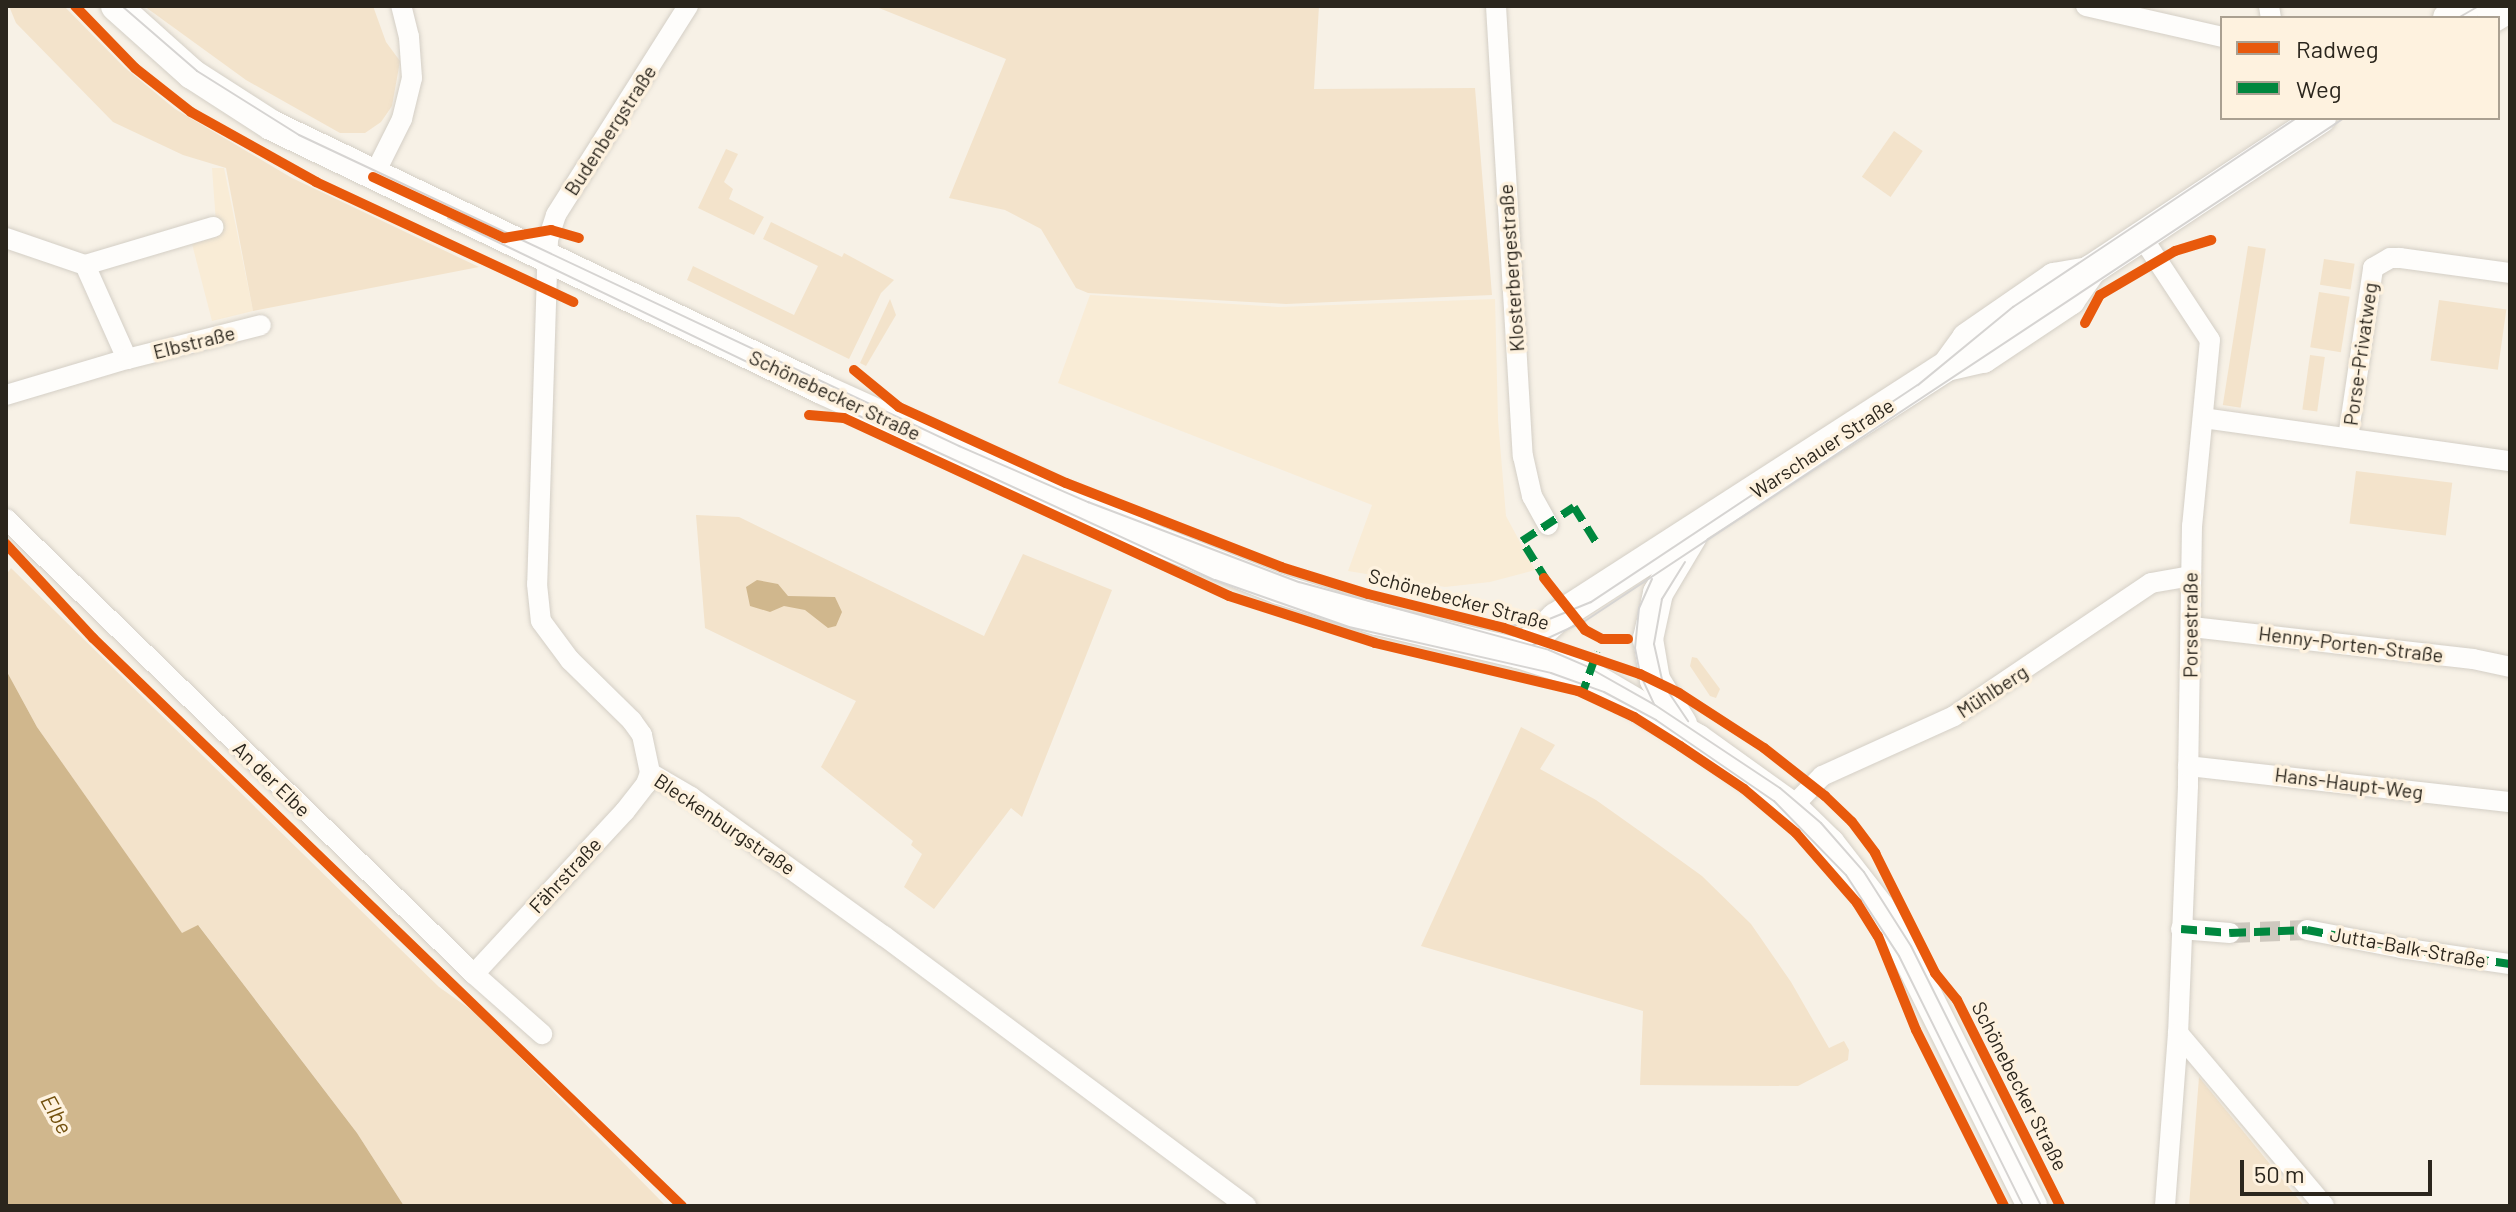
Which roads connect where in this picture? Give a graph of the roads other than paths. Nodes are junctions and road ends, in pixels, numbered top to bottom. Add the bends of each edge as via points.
1 (116, 6) edge
2 (401, 6) edge
3 (688, 6) edge
4 (1496, 6) edge
5 (2086, 6) edge
6 (2220, 37) edge
7 (2318, 120) edge
8 (373, 177) junction
9 (213, 227) dead end
10 (2142, 237) junction
11 (6, 238) edge
12 (548, 259) junction
13 (85, 265) junction
14 (2510, 273) edge
15 (261, 325) dead end
16 (127, 359) junction
17 (6, 395) edge
18 (2203, 418) junction
19 (2348, 438) junction
20 (2510, 461) edge
21 (6, 519) edge
22 (1548, 525) dead end
23 (1696, 530) junction
24 (2190, 576) junction
25 (2192, 627) junction
26 (1518, 653) junction
27 (2510, 667) edge
28 (1691, 735) junction
29 (2188, 766) junction
30 (650, 773) junction
31 (2510, 802) edge
32 (1792, 807) junction
33 (2181, 929) junction
34 (2307, 930) tunnel mouth
35 (2230, 933) tunnel mouth
36 (2510, 964) edge
37 (474, 974) junction
38 (2178, 1033) junction
39 (542, 1034) dead end
40 (1246, 1206) edge
41 (2032, 1206) edge
42 (2165, 1206) edge
43 (2324, 1206) edge

1 - 8 main road, Schönebecker Straße via 169,56 234,102
2 - 8 street via 412,78 402,119
3 - 12 street, Budenbergstraße via 554,218
4 - 22 street, Klosterbergestraße via 1523,460 1532,496
5 - 6 street
7 - 10 main road, Warschauer Straße
8 - 12 main road, Schönebecker Straße
9 - 13 street
10 - 18 street, Porsestraße via 2210,340
10 - 23 main road, Warschauer Straße via 2088,272 2070,300 1983,358 1947,366
11 - 13 street
12 - 26 main road, Schönebecker Straße via 892,422 1182,551 1319,603
12 - 30 street, Bleckenburgstraße via 539,613 558,647 637,728
13 - 16 street, Elbstraße
14 - 19 street, Porse-Privatweg via 2400,258 2373,268
15 - 16 street, Elbstraße
16 - 17 street, Elbstraße
18 - 19 street, Porse-Privatweg
18 - 24 street, Porsestraße
19 - 20 street, Porse-Privatweg
21 - 37 street, An der Elbe
23 - 26 main road, Warschauer Straße via 1556,618
23 - 28 main road, Warschauer Straße via 1658,593 1648,639 1660,692
24 - 25 street, Porsestraße
24 - 32 street, Mühlberg via 2151,583 1954,716 1822,776
25 - 27 street, Henny-Porten-Straße
25 - 29 street, Porsestraße
26 - 28 main road, Schönebecker Straße via 1589,676
28 - 32 main road, Schönebecker Straße
29 - 31 street, Hans-Haupt-Weg
29 - 33 street, Porsestraße
30 - 37 street, Fährstraße via 625,811
30 - 40 street, Bleckenburgstraße via 884,936
32 - 41 main road, Schönebecker Straße via 1846,863 1894,930
33 - 35 street
33 - 38 street, Porsestraße
34 - 36 street, Jutta-Balk-Straße
37 - 39 street, An der Elbe
38 - 42 street, Porsestraße
38 - 43 street

